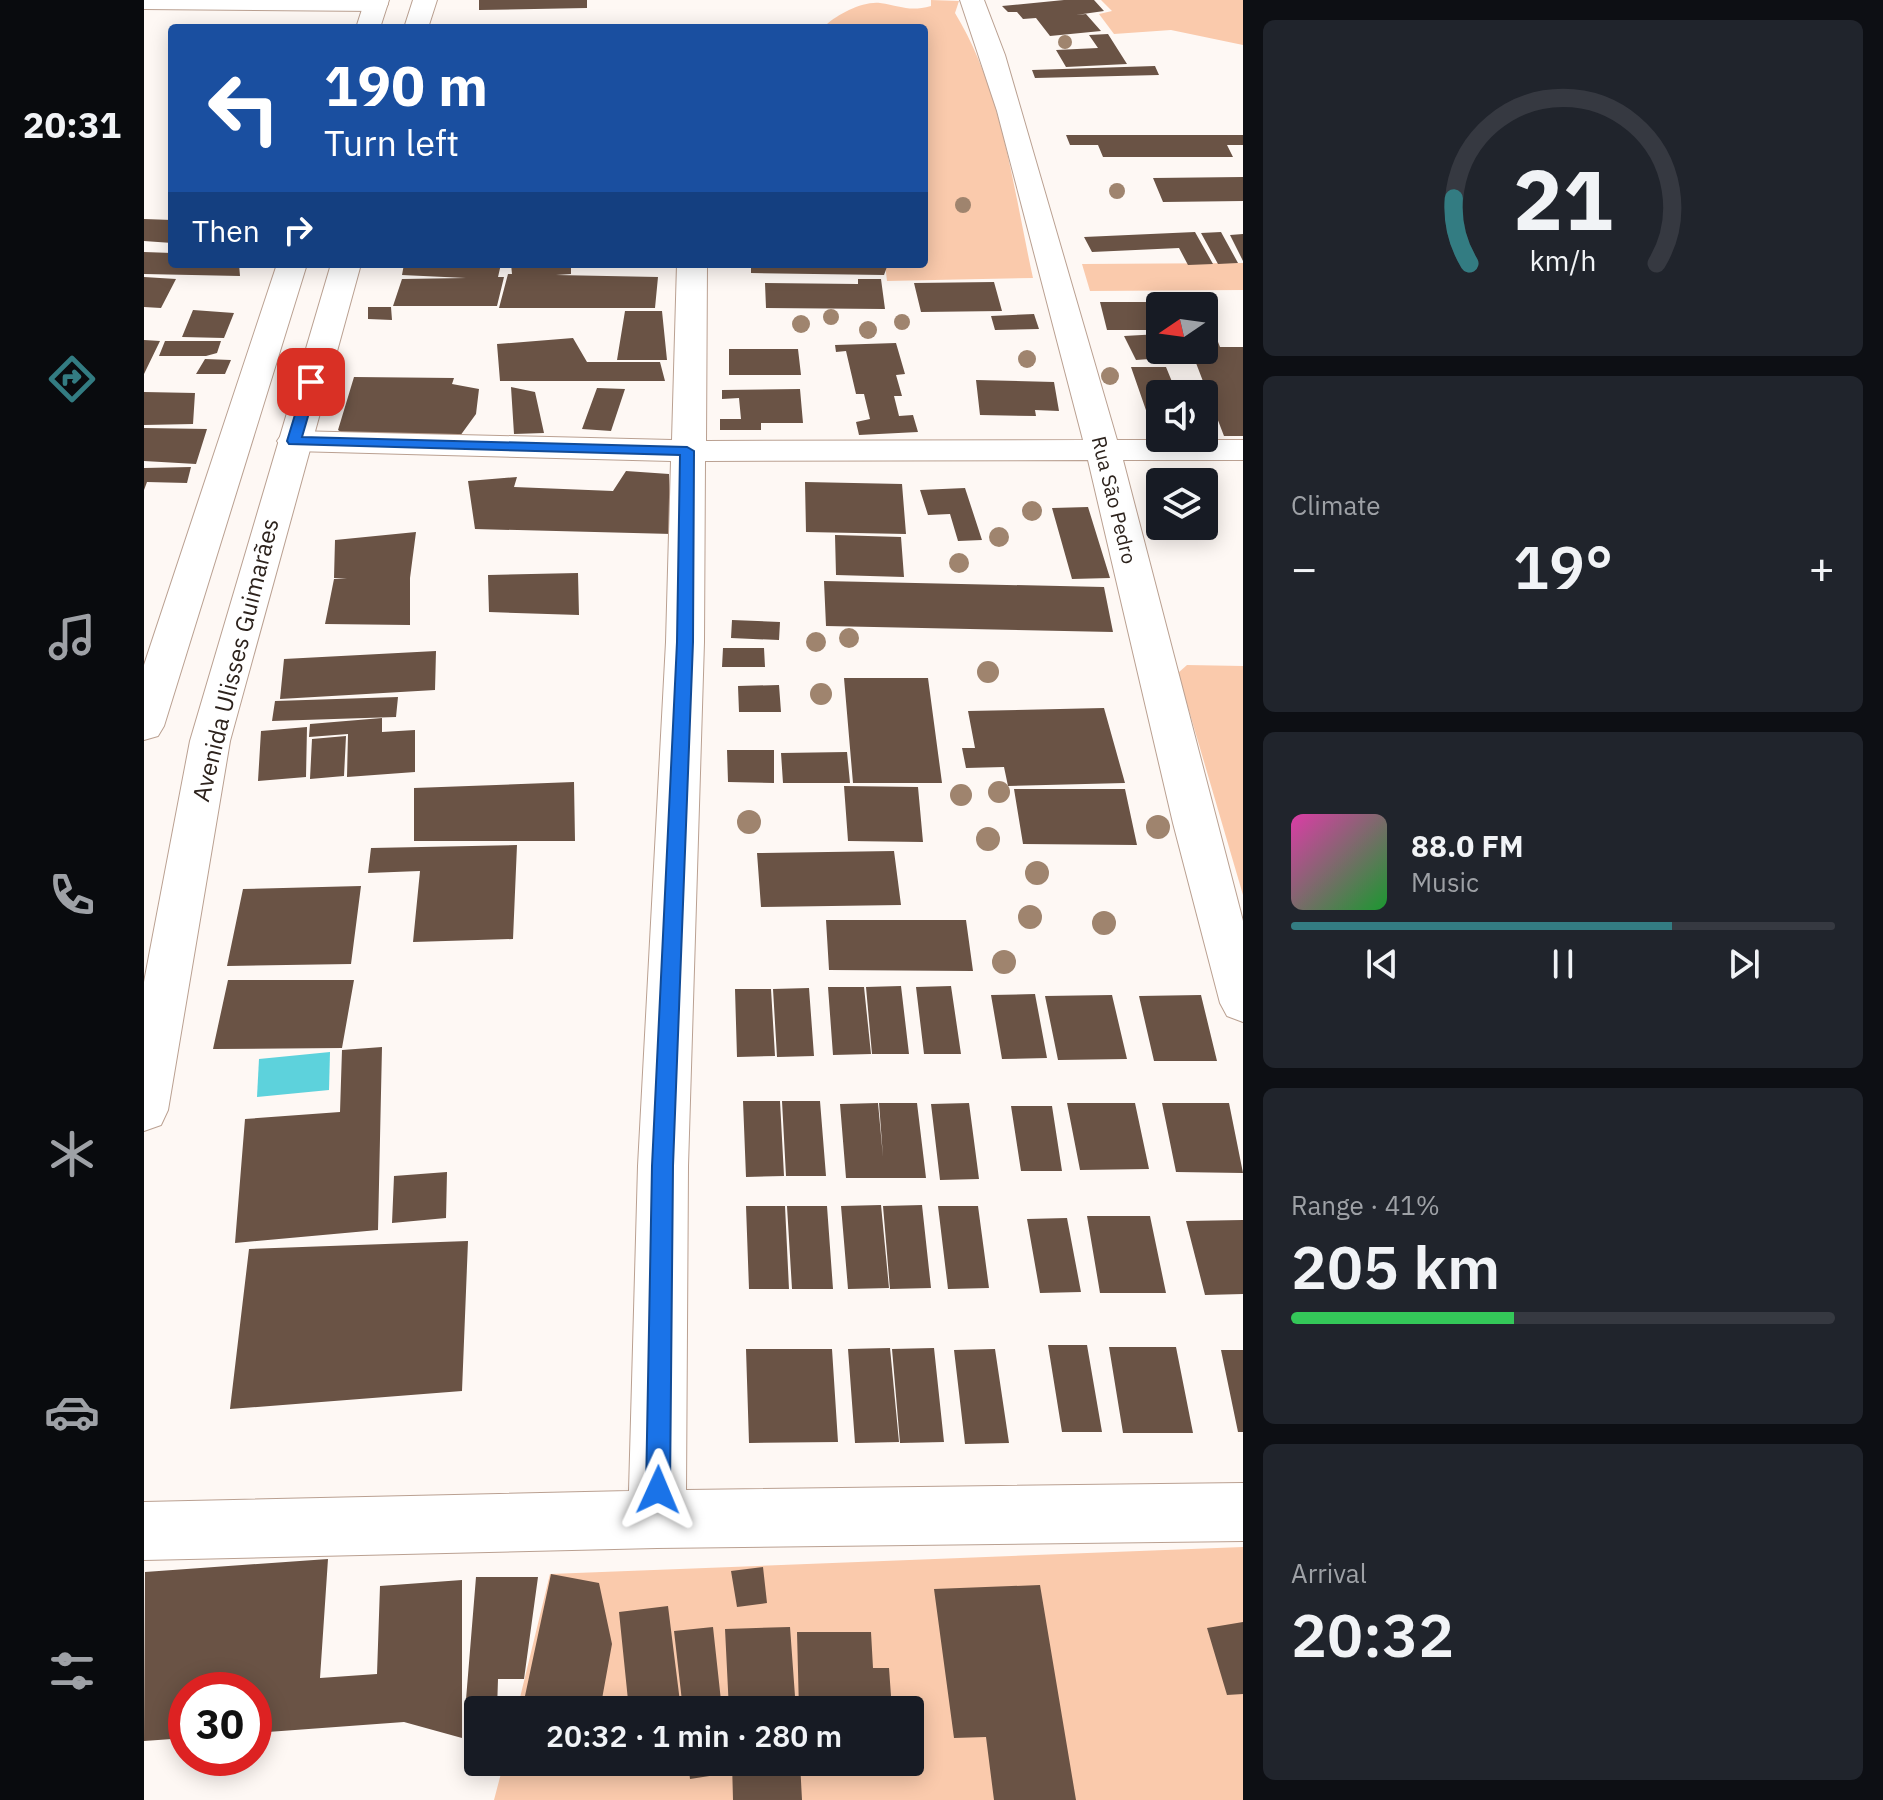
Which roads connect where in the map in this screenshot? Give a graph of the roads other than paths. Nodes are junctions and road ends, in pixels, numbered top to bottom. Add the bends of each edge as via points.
1 (425, 0) edge
2 (972, 0) edge
3 (144, 2) edge
4 (377, 2) edge
5 (369, 24) edge
6 (417, 24) edge
7 (291, 268) edge
8 (345, 268) edge
9 (692, 268) edge
10 (294, 441) junction
11 (1103, 450) junction
12 (1243, 450) edge
13 (687, 451) junction
14 (145, 713) edge
15 (1243, 1003) edge
16 (144, 1110) edge
17 (1243, 1512) edge
18 (657, 1519) junction
19 (144, 1531) edge

1 - 6 street
2 - 11 street, Rua São Pedro via 999,67
3 - 4 street
4 - 5 street
7 - 14 street
8 - 10 street, Avenida Ulisses Guimarães
9 - 13 street
10 - 13 street
10 - 16 street, Avenida Ulisses Guimarães via 210,741
11 - 12 street
11 - 13 street
11 - 15 street, Rua São Pedro
13 - 18 street
17 - 18 street
18 - 19 street

